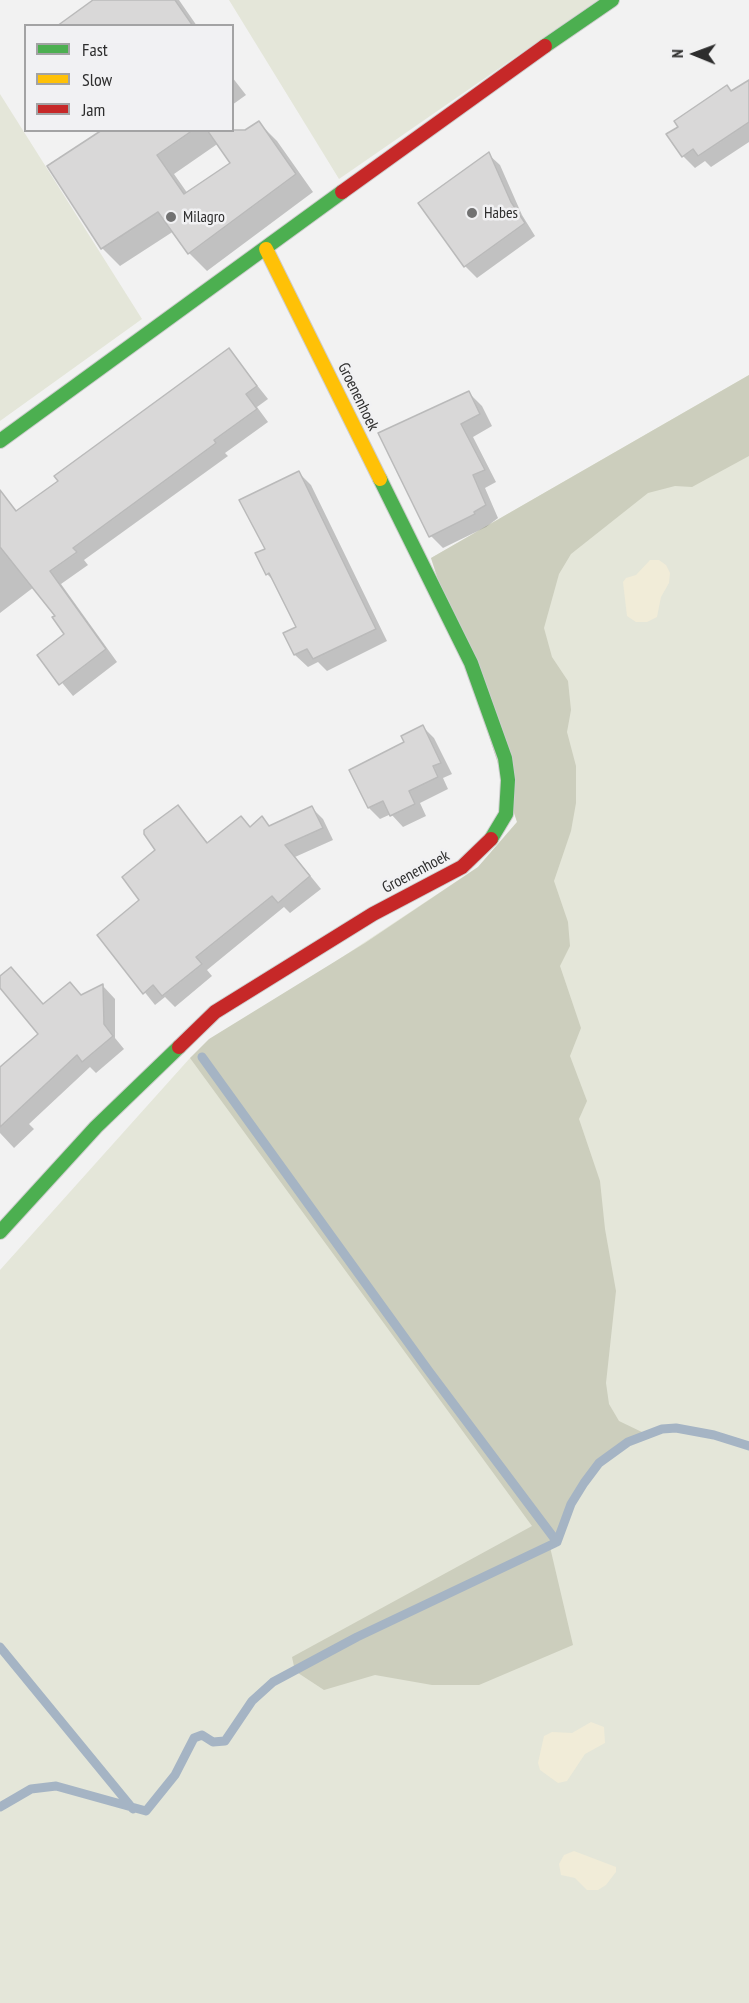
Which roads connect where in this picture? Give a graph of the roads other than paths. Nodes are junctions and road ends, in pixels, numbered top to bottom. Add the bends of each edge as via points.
1 (612, 0) edge
2 (266, 249) junction
3 (0, 441) edge
4 (0, 1232) edge

1 - 2 street
2 - 3 street
2 - 4 street, Groenenhoek via 471,663 505,758 506,814 494,837 462,867 372,914 215,1012 96,1127

